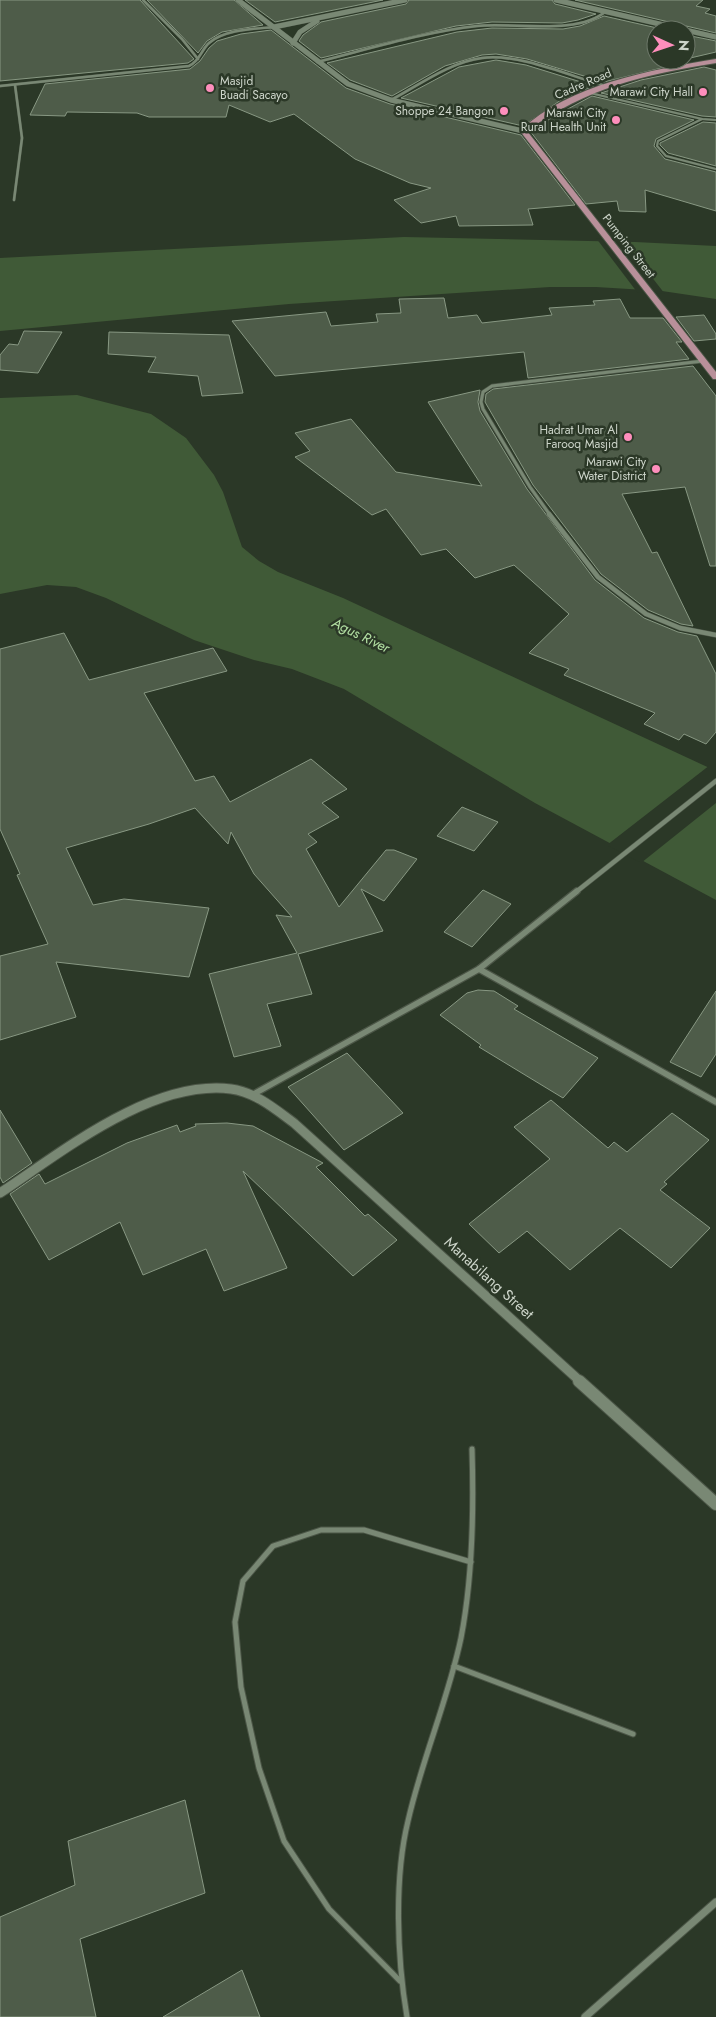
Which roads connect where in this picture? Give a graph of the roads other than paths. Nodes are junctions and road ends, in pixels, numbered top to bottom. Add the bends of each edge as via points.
1 (143, 0) edge
2 (238, 0) edge
3 (405, 0) edge
4 (556, 0) edge
5 (606, 11) junction
6 (329, 15) junction
7 (274, 27) junction
8 (716, 36) edge
9 (293, 43) junction
10 (198, 59) junction
11 (716, 61) edge
12 (317, 62) junction
13 (16, 85) junction
14 (602, 85) junction
15 (0, 86) edge
16 (588, 92) junction
17 (391, 100) junction
18 (702, 119) junction
19 (716, 120) edge
20 (523, 131) junction
21 (716, 169) edge
22 (14, 200) dead end
23 (703, 361) junction
24 (716, 377) edge
25 (716, 635) edge
26 (716, 781) edge
27 (479, 969) junction
28 (251, 1096) junction
29 (716, 1102) edge
30 (0, 1194) edge
31 (472, 1449) dead end
32 (716, 1504) edge
33 (471, 1562) junction
34 (454, 1666) junction
35 (633, 1734) dead end
36 (716, 1902) edge
37 (400, 1981) junction
38 (407, 2017) edge
39 (585, 2017) edge

1 - 10 street via 182,38
2 - 7 main road
3 - 6 main road
4 - 5 main road
5 - 8 main road
5 - 12 street via 597,19 577,24 477,26
6 - 7 main road
6 - 9 main road via 304,28
7 - 9 main road
7 - 10 street via 215,39
9 - 12 main road
10 - 13 street via 195,64 184,67
11 - 14 main road, Cadre Road
12 - 17 main road via 348,84
13 - 15 street
13 - 22 street via 22,138
14 - 16 main road, Cadre Road
14 - 17 street via 512,61 487,58 468,63
16 - 18 lane
16 - 20 main road, Cadre Road via 543,115
17 - 20 main road
18 - 19 lane
18 - 21 lane via 658,141 657,146 666,156
20 - 23 main road, Pumping Street
23 - 24 main road, Pumping Street
23 - 25 street via 492,386 483,392 481,402 530,487 568,541 598,576 646,614 680,628
26 - 27 street
27 - 28 street
27 - 29 street
28 - 30 street, Manabilang Street via 232,1089 194,1089 166,1096 110,1122
28 - 32 street, Manabilang Street via 294,1123
31 - 33 lane
33 - 34 lane
33 - 37 lane via 364,1530 320,1530 273,1546 243,1581 235,1622 241,1687 259,1768 284,1841 329,1910
34 - 35 lane
34 - 37 lane via 403,1845
36 - 39 street
37 - 38 lane

